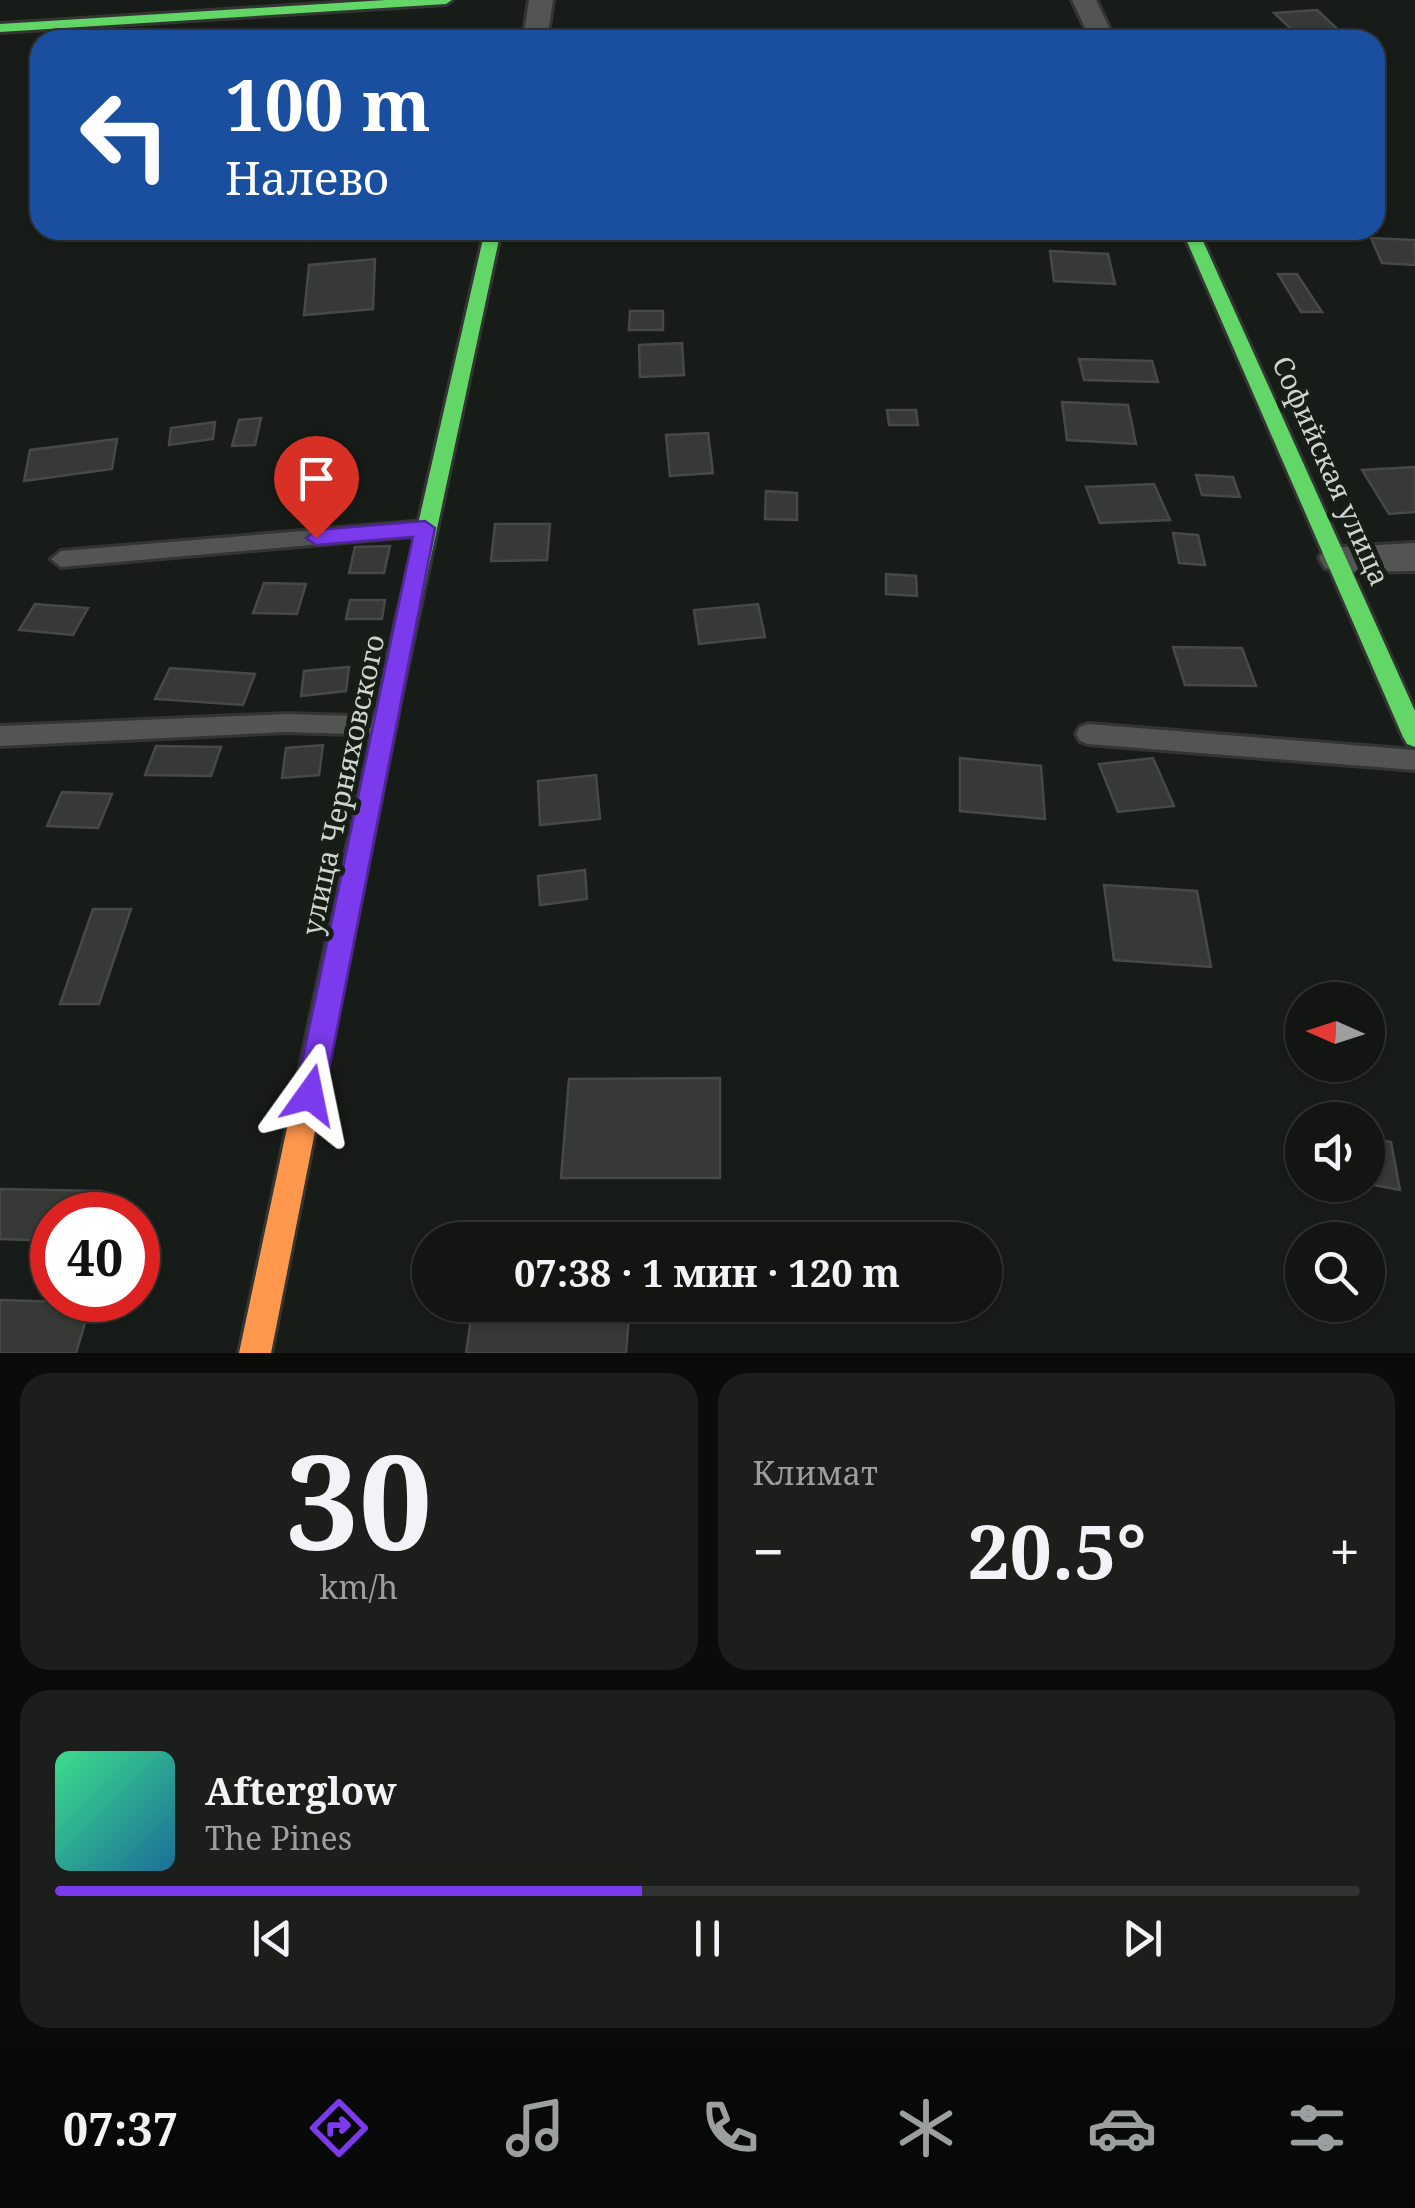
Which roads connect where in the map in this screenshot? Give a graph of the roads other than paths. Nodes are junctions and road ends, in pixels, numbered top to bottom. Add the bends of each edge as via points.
1 (446, 0) edge
2 (541, 0) edge
3 (1084, 0) edge
4 (0, 28) edge
5 (536, 30) edge
6 (1098, 30) edge
7 (490, 240) edge
8 (1195, 240) edge
9 (425, 528) junction
10 (1415, 557) edge
11 (1339, 558) junction
12 (62, 559) dead end
13 (388, 726) junction
14 (1088, 734) dead end
15 (0, 736) edge
16 (1415, 737) edge
17 (1415, 760) edge
18 (255, 1353) edge

1 - 4 street
2 - 5 street
3 - 6 street
7 - 9 street, улица Черняховского
8 - 11 street, Софийская улица
9 - 12 lane
9 - 13 street, улица Черняховского
10 - 11 street
11 - 16 street, Софийская улица
13 - 15 lane via 249,724
13 - 18 street, улица Черняховского
14 - 17 lane

